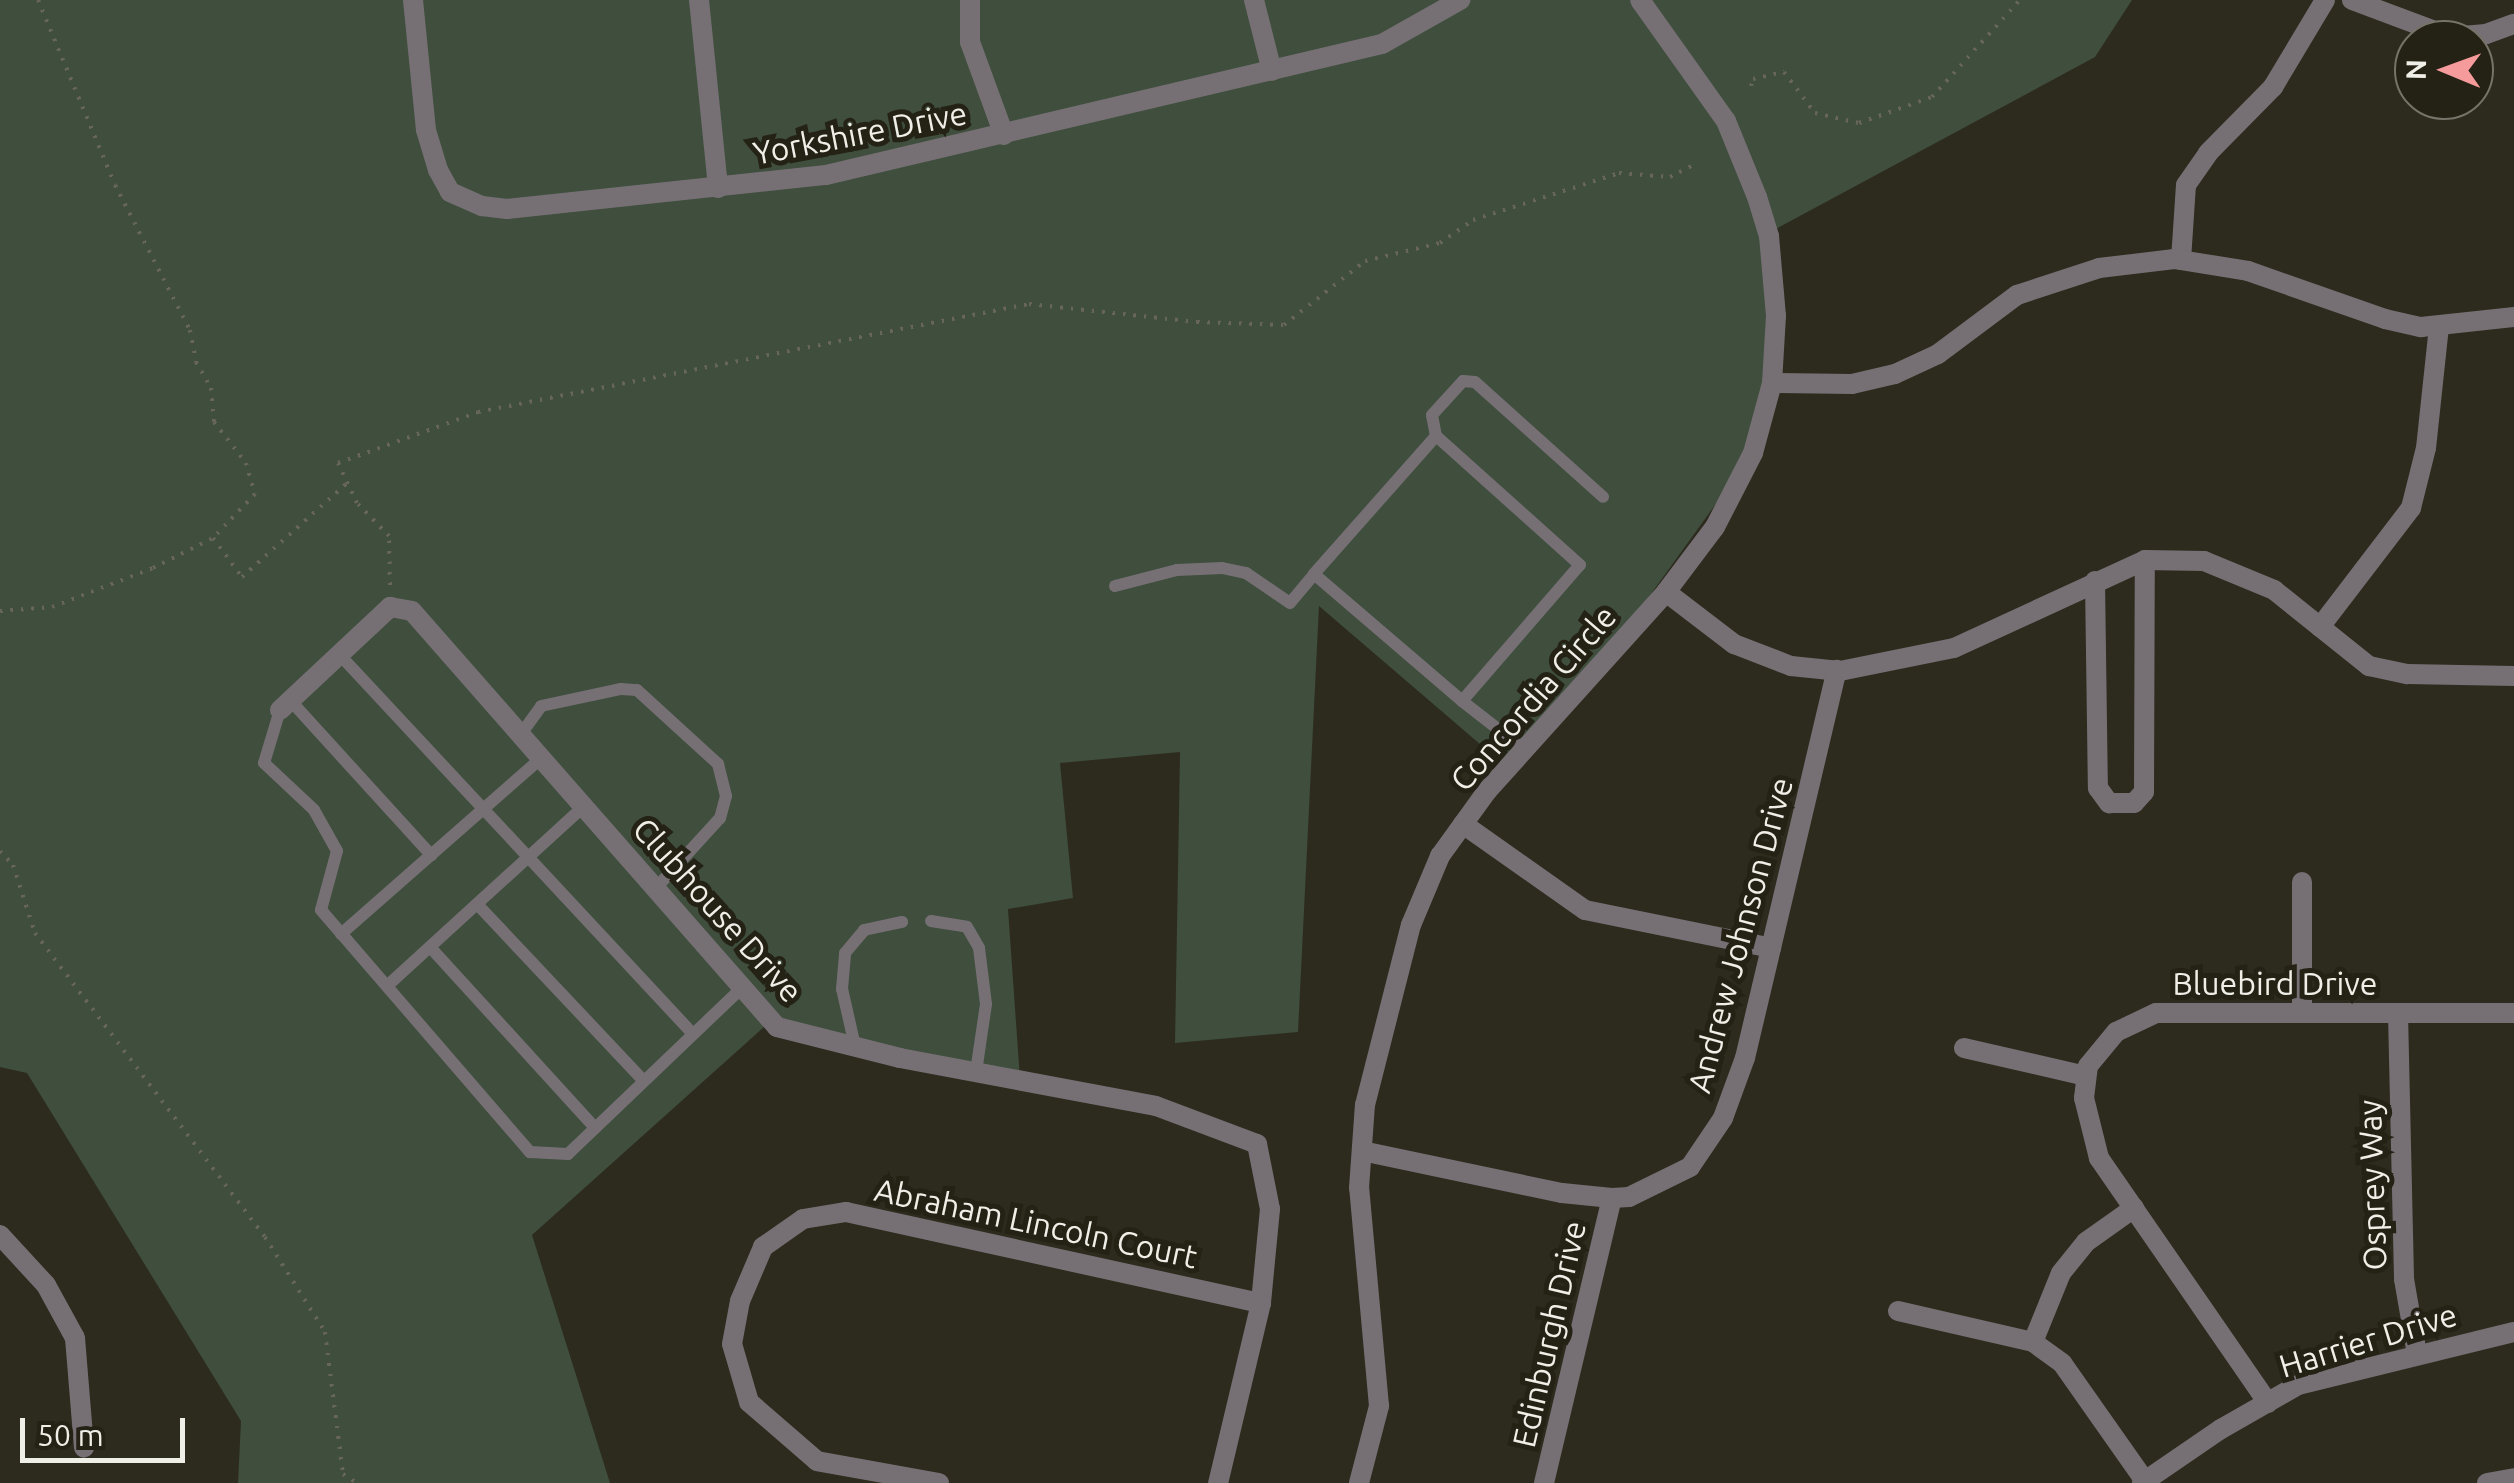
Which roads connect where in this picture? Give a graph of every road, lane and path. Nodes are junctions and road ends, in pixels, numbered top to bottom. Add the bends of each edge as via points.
1 (38, 0) edge
2 (412, 0) edge
3 (698, 0) edge
4 (970, 0) edge
5 (1254, 0) edge
6 (1460, 0) edge
7 (1640, 0) edge
8 (2020, 0) edge
9 (2325, 0) edge
10 (2352, 0) edge
11 (2514, 24) edge
12 (1272, 71) junction
13 (1751, 86) dead end
14 (1004, 135) junction
15 (1696, 164) dead end
16 (718, 188) junction
17 (2181, 260) junction
18 (2514, 317) edge
19 (2438, 328) junction
20 (1772, 383) junction
21 (1436, 436) junction
22 (347, 483) junction
23 (1603, 497) dead end
24 (213, 538) junction
25 (2145, 560) junction
26 (1314, 574) junction
27 (2095, 581) junction
28 (1114, 586) dead end
29 (1666, 592) junction
30 (390, 607) junction
31 (0, 611) edge
32 (2320, 627) junction
33 (339, 654) junction
34 (1837, 670) junction
35 (2514, 676) edge
36 (1462, 701) junction
37 (285, 705) junction
38 (520, 734) junction
39 (1524, 750) junction
40 (542, 758) junction
41 (584, 806) junction
42 (482, 810) junction
43 (1463, 824) junction
44 (0, 851) edge
45 (432, 854) junction
46 (530, 856) junction
47 (2302, 882) dead end
48 (656, 888) junction
49 (477, 904) junction
50 (930, 921) dead end
51 (902, 922) dead end
52 (341, 934) junction
53 (430, 947) junction
54 (1771, 948) junction
55 (387, 986) junction
56 (743, 986) junction
57 (2302, 1013) junction
58 (2398, 1013) junction
59 (2514, 1013) edge
60 (693, 1034) junction
61 (855, 1046) junction
62 (1964, 1048) dead end
63 (976, 1072) junction
64 (2086, 1076) junction
65 (644, 1081) junction
66 (595, 1128) junction
67 (1362, 1151) junction
68 (1612, 1198) junction
69 (2134, 1208) junction
70 (0, 1235) edge
71 (1261, 1303) junction
72 (1898, 1311) dead end
73 (2514, 1332) edge
74 (2033, 1342) junction
75 (2417, 1354) junction
76 (2268, 1402) junction
77 (84, 1448) dead end
78 (2514, 1478) edge
79 (2143, 1482) edge
80 (357, 1483) edge
81 (939, 1483) edge
82 (1218, 1483) edge
83 (1360, 1483) edge
84 (1544, 1483) edge
85 (2487, 1483) edge

1 - 24 path via 115,186 190,330 196,362 211,388 214,422 246,463 255,494
2 - 16 street, Yorkshire Drive via 426,130 450,192 508,209
3 - 16 street
4 - 14 street via 970,42
5 - 12 street
6 - 12 street, Yorkshire Drive via 1382,44
7 - 20 street, Concordia Circle via 1726,121 1756,196 1769,236 1776,316
8 - 13 path via 1932,97 1859,123 1816,113 1784,72 1754,79
9 - 17 street via 2273,87 2186,185
10 - 11 street via 2451,37
12 - 14 street, Yorkshire Drive
14 - 16 street, Yorkshire Drive via 826,176
15 - 22 path via 1670,177 1619,173 1473,220 1440,243 1365,261 1284,325 1030,304 478,412 338,464
17 - 19 street via 2248,271 2385,320
17 - 20 street via 2099,268 2017,295 1938,354 1895,374 1852,384
18 - 19 street
19 - 32 street via 2426,448 2410,508
20 - 29 street, Concordia Circle via 1753,453 1715,527
21 - 23 lane via 1432,415 1463,381 1476,382
21 - 26 lane
21 - 36 lane via 1580,565
22 - 24 path via 242,576
22 - 30 path via 390,536
24 - 31 path via 52,608
25 - 27 street
25 - 27 street via 2144,792 2134,803 2109,803 2098,788
25 - 32 street via 2204,561 2236,572 2274,590
26 - 28 lane via 1290,603 1246,573 1222,568 1177,570
26 - 36 lane
27 - 34 street via 1954,648
29 - 34 street via 1734,644 1791,666
29 - 39 street, Concordia Circle
30 - 33 street
30 - 38 street, Clubhouse Drive via 412,611
32 - 35 street via 2368,666 2407,674
33 - 37 street
33 - 42 lane
34 - 54 street, Andrew Johnson Drive
36 - 39 lane
37 - 45 lane
37 - 52 lane via 264,763 314,810 337,851 321,910
38 - 40 street, Clubhouse Drive
38 - 48 lane via 541,706 637,690 718,764 726,796 720,818
39 - 43 street, Concordia Circle
40 - 41 street, Clubhouse Drive
40 - 42 lane
41 - 46 lane
41 - 48 street, Clubhouse Drive
42 - 45 lane
42 - 46 lane
43 - 54 street via 1585,910
43 - 67 street, Concordia Circle via 1440,856 1411,924 1366,1104
44 - 80 path via 13,865 35,933 265,1236 325,1332 343,1474
45 - 52 lane
46 - 49 lane
46 - 60 lane
47 - 57 street
48 - 56 street, Clubhouse Drive
49 - 53 lane
49 - 65 lane
50 - 63 lane via 967,927 980,948 986,1004
51 - 61 lane via 864,930 845,953 842,989
52 - 55 lane
53 - 55 lane
53 - 66 lane
54 - 68 street, Andrew Johnson Drive via 1723,1118 1690,1166 1630,1198
55 - 66 lane via 530,1152 568,1154
56 - 60 lane
56 - 61 street, Clubhouse Drive via 777,1026
57 - 58 street, Bluebird Drive
57 - 64 street, Bluebird Drive via 2156,1014 2116,1032
58 - 59 street, Bluebird Drive
58 - 75 street, Osprey Way via 2404,1279
60 - 65 lane
61 - 63 street, Clubhouse Drive
62 - 64 street
63 - 71 street, Clubhouse Drive via 1156,1106 1256,1144 1270,1209
64 - 69 street via 2084,1098 2099,1158
65 - 66 lane
67 - 68 street, Andrew Johnson Drive
67 - 83 street, Concordia Circle via 1359,1188 1379,1406
68 - 84 street, Edinburgh Drive
69 - 74 street via 2086,1242 2061,1273
69 - 76 street
70 - 77 street via 46,1285 75,1338
71 - 81 street, Abraham Lincoln Court via 846,1212 803,1219 762,1247 740,1301 732,1344 749,1402 816,1462
71 - 82 street
72 - 74 street
73 - 75 street, Harrier Drive
74 - 79 street via 2062,1363
75 - 76 street, Harrier Drive via 2298,1385
76 - 79 street, Harrier Drive
78 - 85 street

